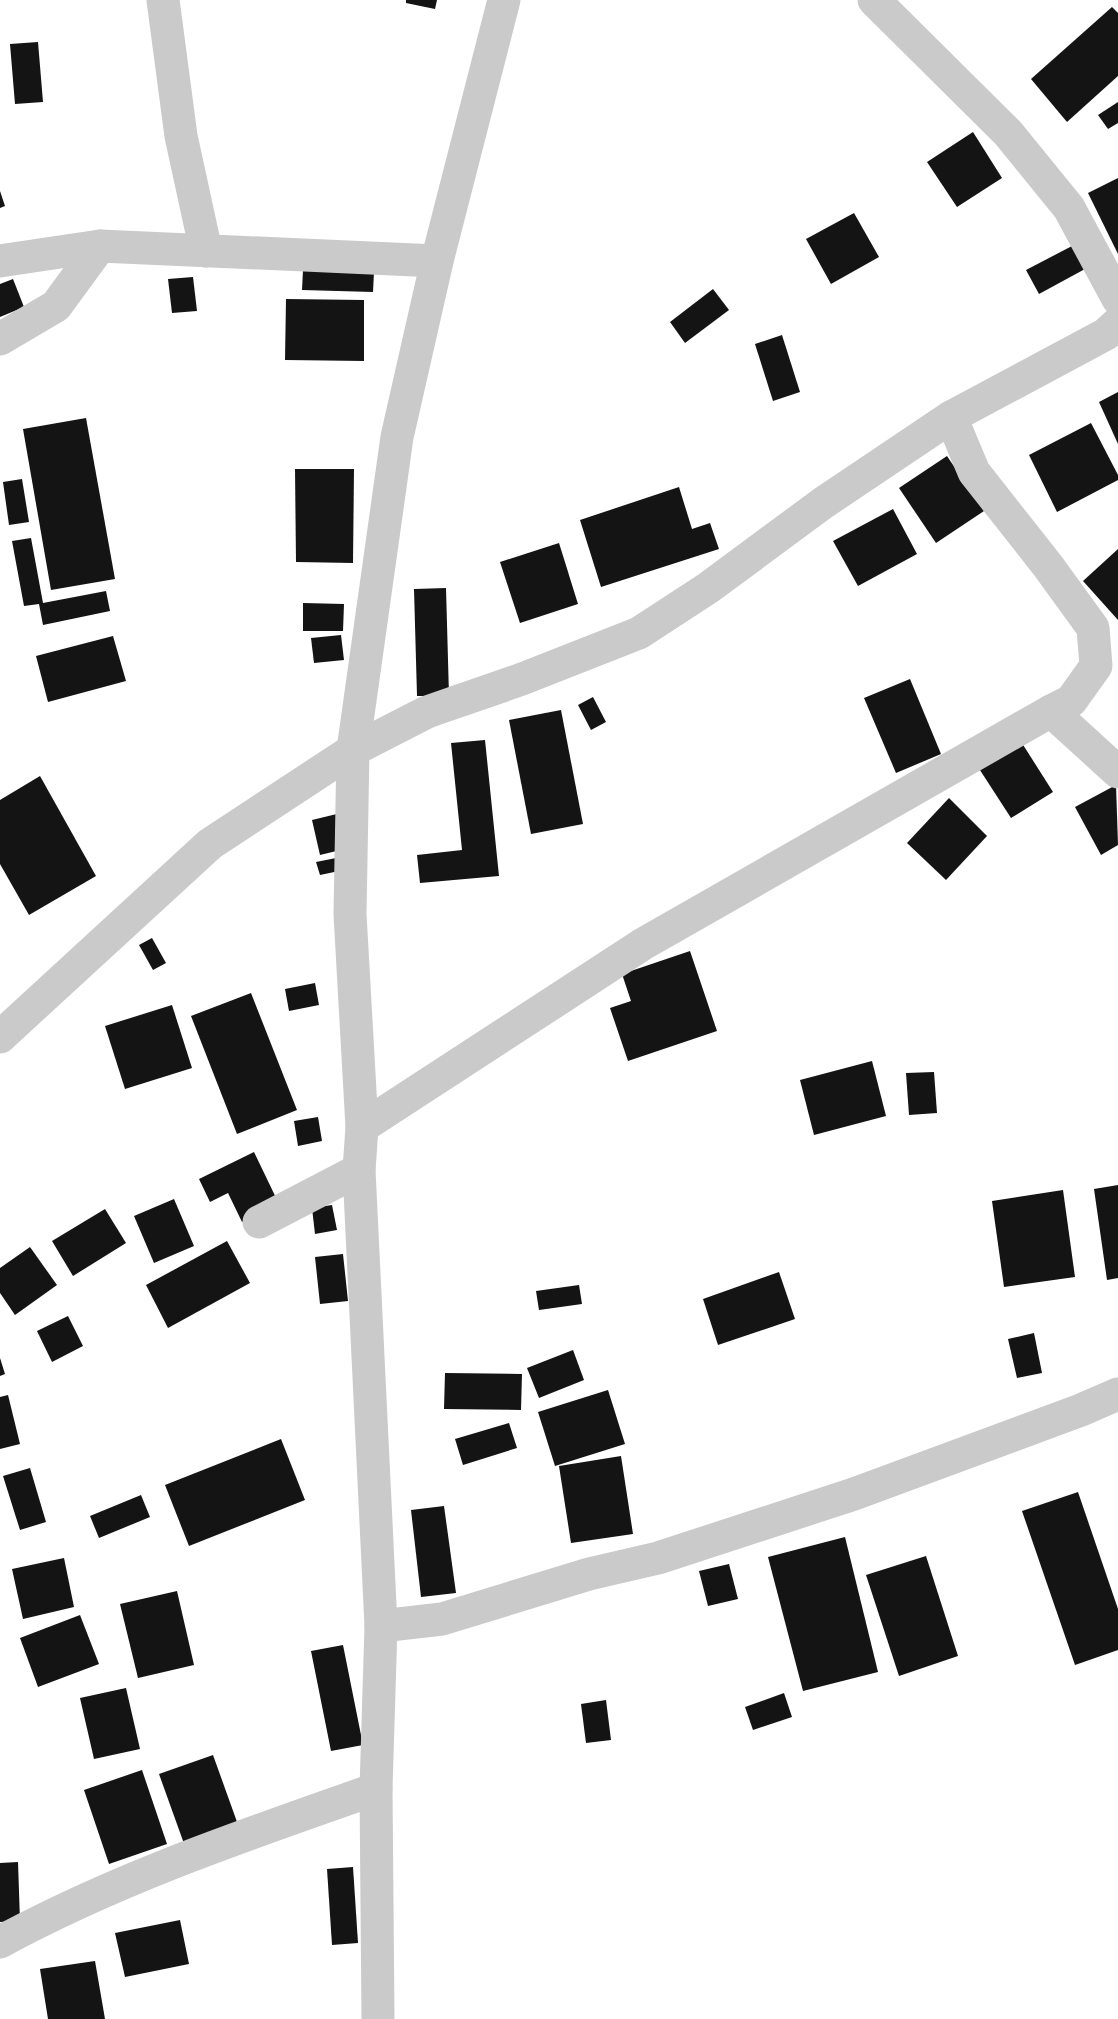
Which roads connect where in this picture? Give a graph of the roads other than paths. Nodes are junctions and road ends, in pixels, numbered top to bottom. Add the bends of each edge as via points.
1 (164, 0) edge
2 (504, 0) edge
3 (874, 0) edge
4 (100, 246) junction
5 (206, 251) junction
6 (0, 261) edge
7 (437, 261) junction
8 (1118, 299) edge
9 (1118, 323) edge
10 (0, 339) edge
11 (951, 417) junction
12 (1051, 711) junction
13 (353, 750) junction
14 (1118, 772) edge
15 (0, 1037) edge
16 (362, 1127) junction
17 (359, 1170) junction
18 (259, 1222) dead end
19 (1118, 1394) edge
20 (381, 1626) junction
21 (376, 1789) junction
22 (0, 1942) edge
23 (378, 2019) edge

1 - 5 street via 181,136
2 - 7 street
3 - 8 street via 1022,150 1069,208
4 - 5 street
4 - 6 street
4 - 10 street via 56,306
5 - 7 street
7 - 13 street via 397,437
9 - 11 street via 1106,334
11 - 12 street via 974,472 1093,628 1096,666 1071,701
11 - 13 street via 639,633 427,712
12 - 14 street
12 - 16 street via 643,944
13 - 15 street via 210,844
13 - 16 street via 350,914
16 - 17 street
17 - 18 street
17 - 20 street
19 - 20 street via 854,1494 658,1558 589,1574 442,1619
20 - 21 street
21 - 22 street via 161,1866 57,1911
21 - 23 street

